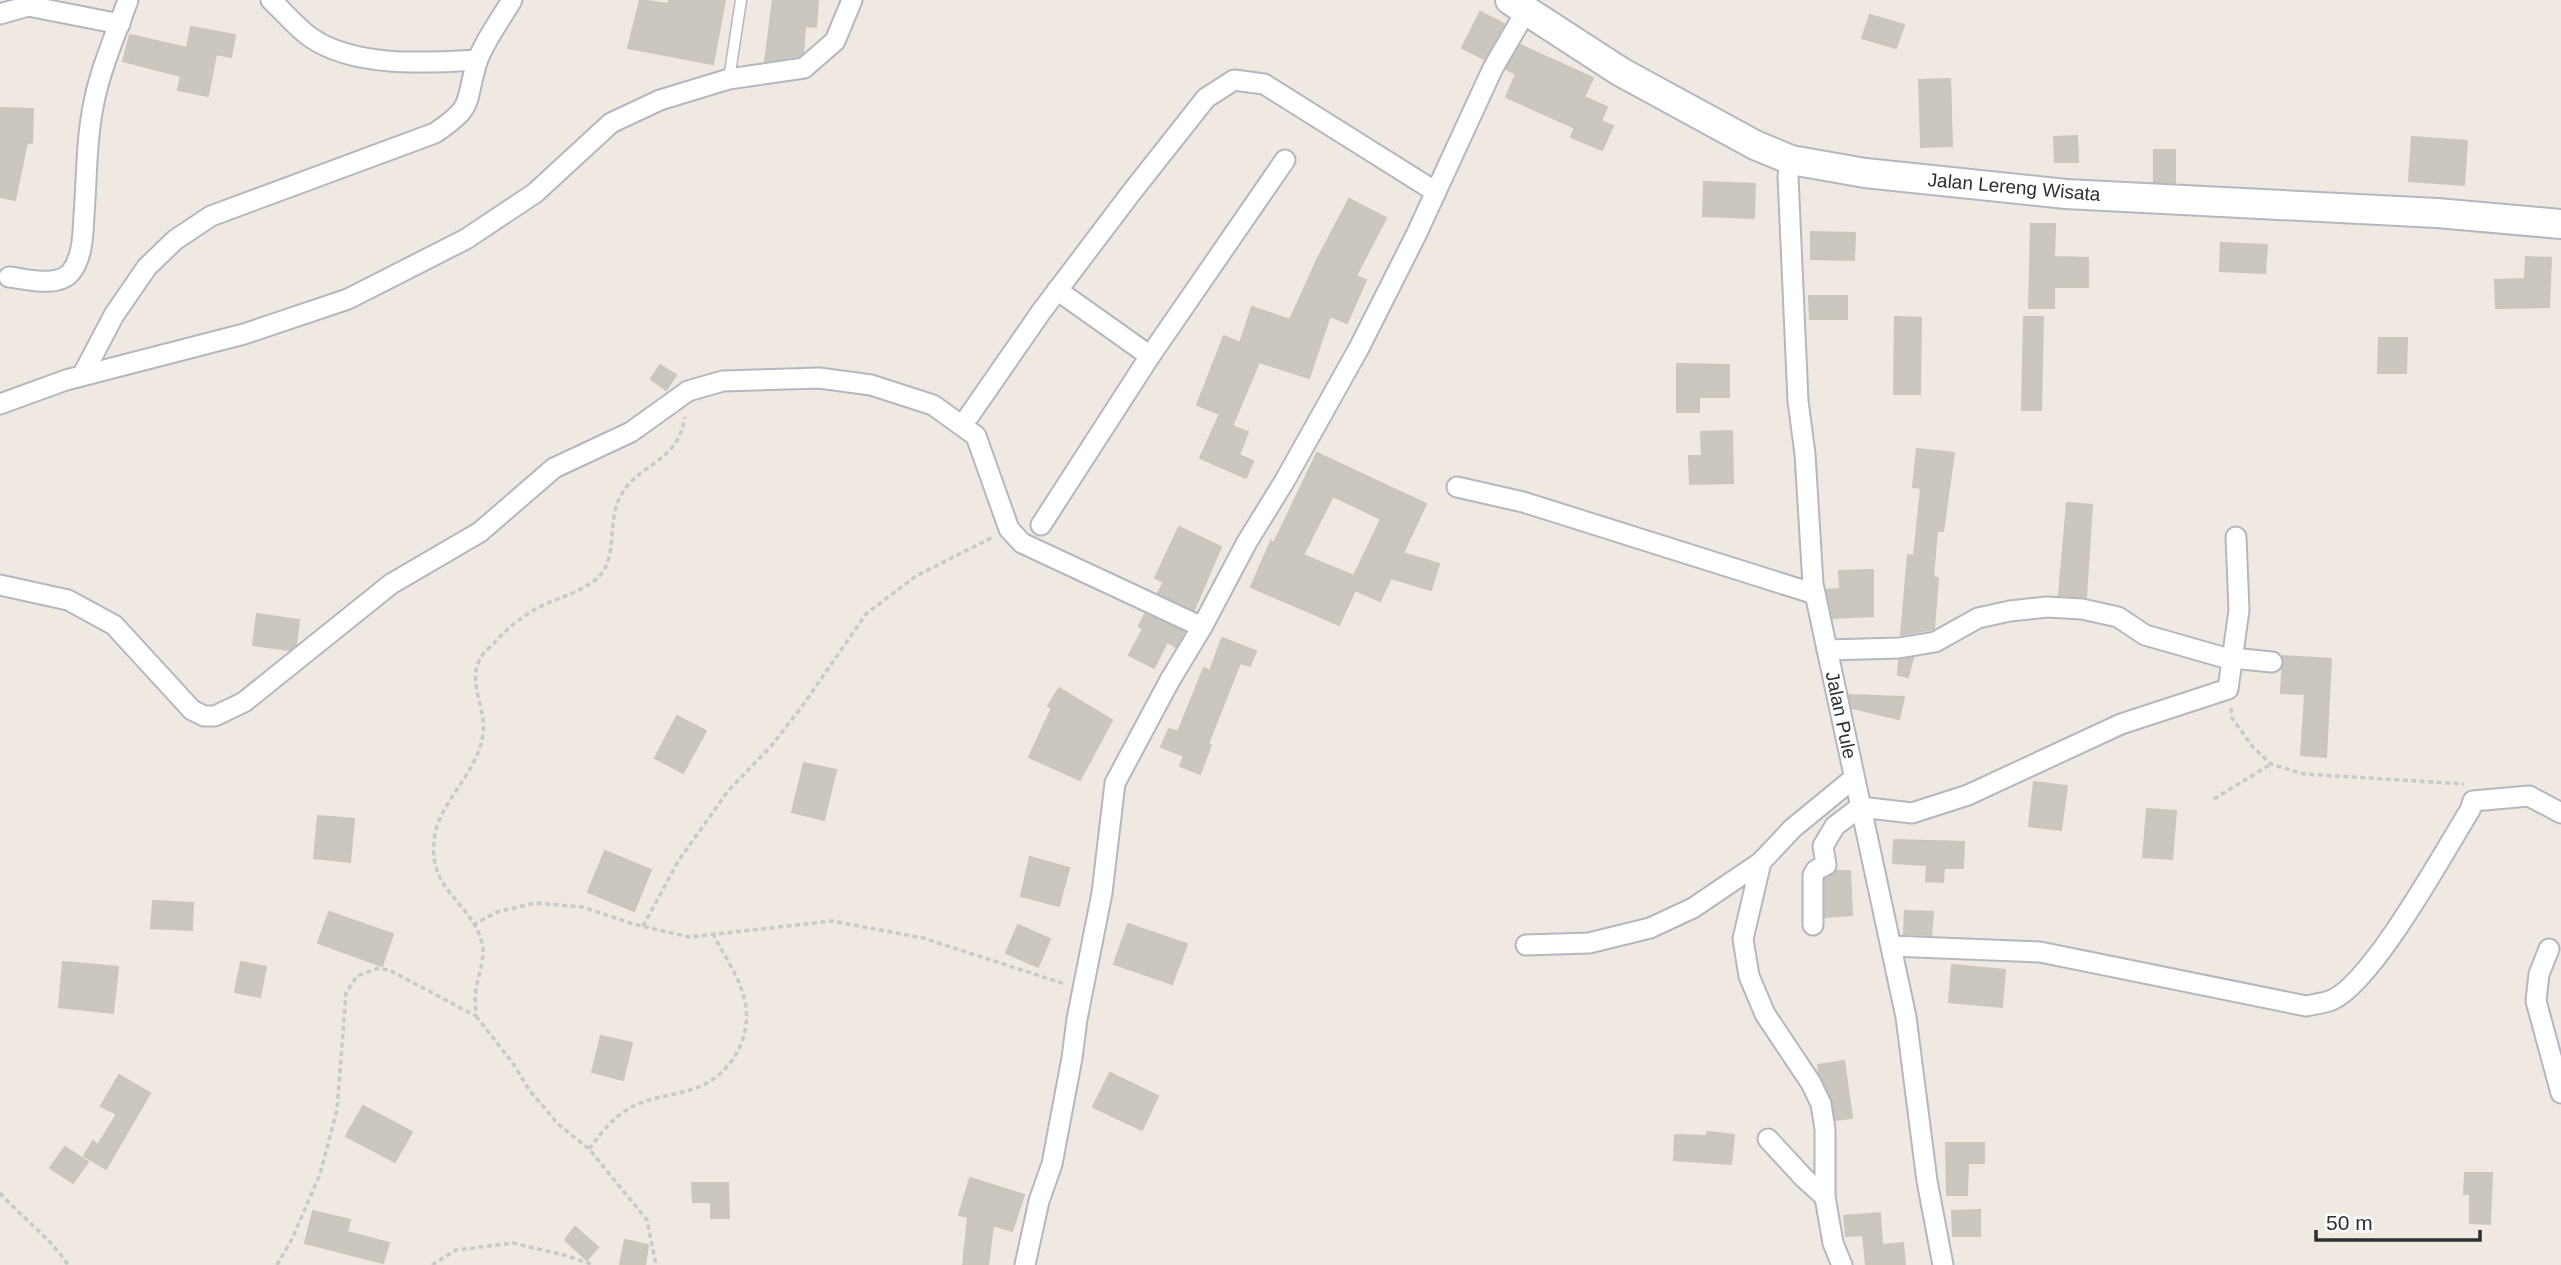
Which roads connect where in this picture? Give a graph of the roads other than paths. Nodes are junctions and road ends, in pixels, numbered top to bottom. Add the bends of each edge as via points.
1 (128, 0) edge
2 (271, 0) edge
3 (512, 0) edge
4 (741, 0) edge
5 (852, 0) edge
6 (1518, 6) edge
7 (0, 14) edge
8 (120, 24) junction
9 (477, 60) junction
10 (729, 79) junction
11 (1285, 160) dead end
12 (1791, 160) junction
13 (1436, 192) junction
14 (2561, 224) edge
15 (9, 277) dead end
16 (1057, 290) junction
17 (1150, 356) junction
18 (82, 376) junction
19 (0, 404) edge
20 (969, 416) dead end
21 (1457, 486) dead end
22 (1041, 525) dead end
23 (2236, 537) dead end
24 (0, 585) edge
25 (1815, 594) junction
26 (1202, 627) junction
27 (1827, 650) junction
28 (2233, 658) junction
29 (2272, 662) dead end
30 (1854, 778) junction
31 (1860, 807) junction
32 (2561, 813) edge
33 (1760, 862) junction
34 (1813, 925) dead end
35 (1526, 945) dead end
36 (1891, 946) junction
37 (2549, 949) dead end
38 (2561, 1093) edge
39 (1769, 1139) dead end
40 (1825, 1197) junction
41 (1026, 1265) edge
42 (1842, 1265) edge
43 (1942, 1265) edge

1 - 8 street
2 - 9 street via 310,37 358,56 392,63
3 - 9 street
4 - 10 lane
5 - 10 street via 835,41 804,68
6 - 12 main road, Jalan Lereng Wisata via 1621,72
6 - 13 street
7 - 8 street via 28,6
8 - 15 street via 94,101 77,260 70,274 56,281
9 - 18 street via 467,106 435,134 211,216 175,240 147,267 120,306
10 - 18 street via 660,100 611,123 535,193 489,224 348,299 244,334
11 - 17 street
12 - 14 main road, Jalan Lereng Wisata via 1865,173 2066,194
12 - 25 street, Jalan Pule via 1798,401
13 - 16 street via 1264,84 1234,80 1206,98
13 - 26 street via 1359,348
16 - 17 street
16 - 20 street
17 - 22 street
18 - 19 street
21 - 25 street via 1523,502
23 - 28 street via 2239,610
24 - 26 street via 68,600 114,625 192,710 215,716 244,702 391,584 480,532 554,468 631,432 688,391 723,381 819,378 871,385 933,405 975,436 1009,529 1023,543
25 - 27 street, Jalan Pule
26 - 41 street via 1115,783 1102,893 1052,1164
27 - 28 street via 1935,642 1978,618 2048,607 2118,617 2145,635
27 - 30 street, Jalan Pule
28 - 29 street
28 - 31 street via 2228,689 2121,724 1968,794 1912,813
30 - 31 street, Jalan Pule
30 - 33 street
31 - 34 street via 1835,826 1823,846 1826,865 1814,871 1812,879
31 - 36 street, Jalan Pule
32 - 36 street via 2529,796 2473,802 2378,957 2333,1000 2306,1006 2040,952
33 - 35 street via 1693,908 1650,928 1589,943
33 - 40 street via 1743,939 1749,976 1765,1014 1821,1104
36 - 43 street, Jalan Pule via 1906,1017
37 - 38 street via 2539,974 2536,1001
39 - 40 street
40 - 42 street

